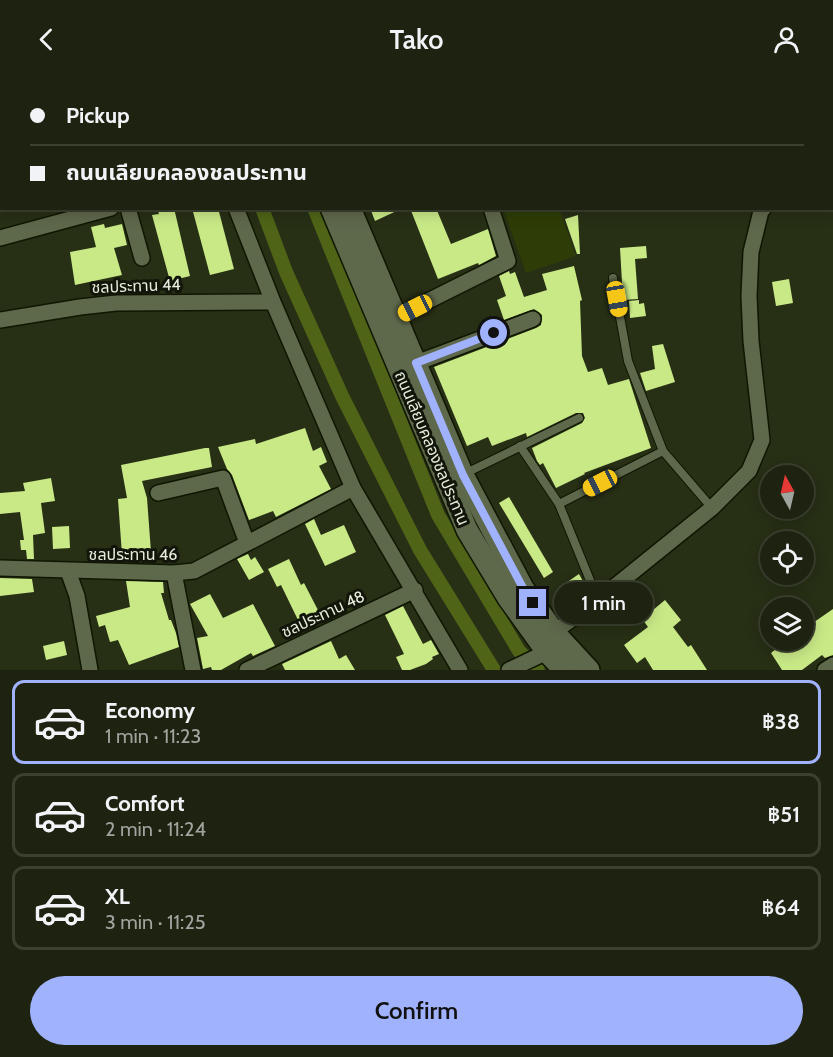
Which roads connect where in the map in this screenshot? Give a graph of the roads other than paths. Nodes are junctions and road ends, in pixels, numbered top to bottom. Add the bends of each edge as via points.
1 (104, 210) edge
2 (129, 210) edge
3 (237, 210) edge
4 (332, 210) edge
5 (351, 210) edge
6 (492, 210) edge
7 (762, 210) edge
8 (0, 238) edge
9 (142, 258) dead end
10 (613, 278) dead end
11 (273, 302) junction
12 (396, 317) junction
13 (533, 319) dead end
14 (0, 320) edge
15 (416, 363) junction
16 (579, 418) dead end
17 (520, 446) junction
18 (663, 451) junction
19 (463, 475) junction
20 (354, 488) junction
21 (158, 493) dead end
22 (559, 504) junction
23 (712, 508) junction
24 (247, 543) junction
25 (0, 568) edge
26 (68, 571) junction
27 (174, 573) junction
28 (415, 590) junction
29 (598, 600) junction
30 (550, 642) junction
31 (833, 665) edge
32 (90, 670) edge
33 (193, 670) edge
34 (247, 670) edge
35 (460, 670) edge
36 (509, 670) edge
37 (564, 670) edge
38 (589, 670) edge
39 (825, 670) edge

1 - 8 street
2 - 9 street
3 - 11 street
4 - 30 street, ถนนเลียบคลองชลประทาน via 467,530 508,598
5 - 12 street, ถนนเลียบคลองชลประทาน
6 - 12 street via 508,261
7 - 23 street via 751,252 749,296 762,440 749,471
10 - 18 lane via 628,361
11 - 14 street, ชลประทาน 44 via 117,303
11 - 20 street
12 - 15 street, ถนนเลียบคลองชลประทาน
13 - 15 street
15 - 19 street, ถนนเลียบคลองชลประทาน
16 - 17 lane
17 - 19 lane
17 - 22 lane
18 - 22 lane
18 - 23 lane
19 - 30 street, ถนนเลียบคลองชลประทาน
20 - 24 street, ชลประทาน 46
20 - 28 street
21 - 24 street via 223,478
22 - 29 lane
23 - 29 street
24 - 27 street, ชลประทาน 46 via 194,571
25 - 26 street, ชลประทาน 46
26 - 27 street, ชลประทาน 46
26 - 32 street via 77,596
27 - 33 street
28 - 34 street, ชลประทาน 48
28 - 35 street
29 - 30 street
30 - 36 street
30 - 37 street, ถนนเลียบคลองชลประทาน
30 - 38 street, ถนนเลียบคลองชลประทาน
31 - 39 street

